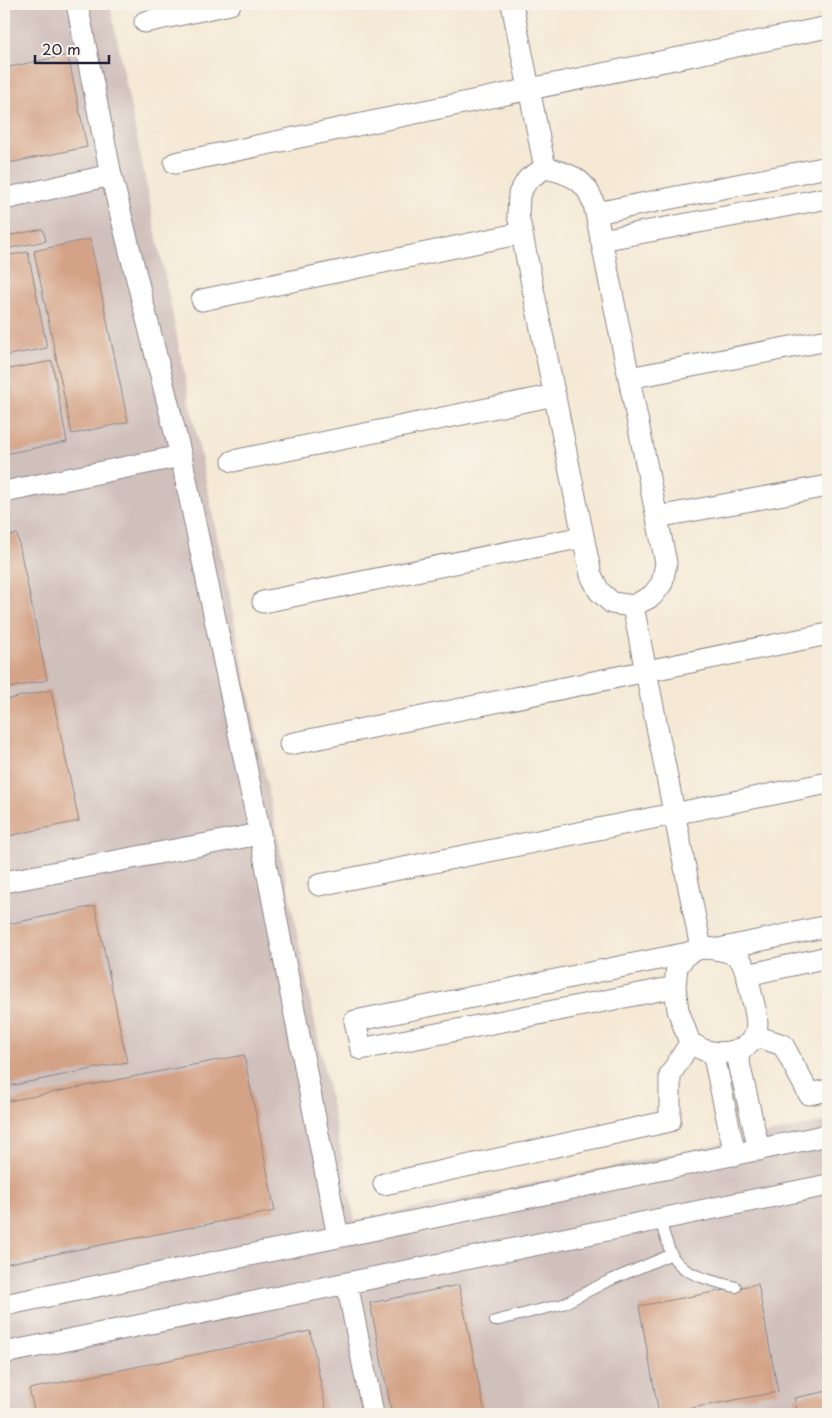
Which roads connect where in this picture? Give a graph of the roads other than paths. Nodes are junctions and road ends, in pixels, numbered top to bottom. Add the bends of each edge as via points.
1 (77, 4) edge
2 (230, 4) edge
3 (512, 4) edge
4 (145, 22) dead end
5 (828, 27) edge
6 (529, 88) junction
7 (174, 163) dead end
8 (828, 167) edge
9 (545, 168) junction
10 (111, 175) junction
11 (828, 198) edge
12 (4, 199) edge
13 (596, 213) junction
14 (522, 233) junction
15 (601, 240) junction
16 (202, 300) dead end
17 (828, 340) edge
18 (628, 378) junction
19 (555, 396) junction
20 (181, 456) junction
21 (233, 461) dead end
22 (828, 486) edge
23 (4, 492) edge
24 (656, 517) junction
25 (584, 537) junction
26 (262, 602) dead end
27 (633, 606) junction
28 (828, 634) edge
29 (646, 671) junction
30 (290, 744) dead end
31 (828, 783) edge
32 (674, 814) junction
33 (260, 834) junction
34 (4, 882) edge
35 (318, 885) dead end
36 (828, 926) edge
37 (703, 950) junction
38 (828, 957) edge
39 (747, 974) junction
40 (675, 987) junction
41 (755, 1036) junction
42 (690, 1042) junction
43 (736, 1050) junction
44 (712, 1052) junction
45 (828, 1090) edge
46 (828, 1135) edge
47 (759, 1150) junction
48 (735, 1155) junction
49 (384, 1184) dead end
50 (828, 1185) edge
51 (660, 1219) junction
52 (338, 1237) junction
53 (672, 1254) junction
54 (346, 1283) junction
55 (736, 1286) dead end
56 (4, 1305) edge
57 (495, 1320) dead end
58 (4, 1353) edge
59 (373, 1414) edge

1 - 10 street
2 - 4 street
3 - 6 street
5 - 6 street
6 - 7 street
6 - 9 street
8 - 13 street
9 - 13 street via 563,172 583,183
9 - 14 street via 528,179 519,194 518,215
10 - 12 street
10 - 20 street
11 - 15 street
13 - 15 street
14 - 16 street
14 - 19 street
15 - 18 street
17 - 18 street
18 - 24 street
19 - 21 street
19 - 25 street
20 - 23 street
20 - 33 street
22 - 24 street
24 - 27 street via 666,563 662,583 652,596
25 - 26 street
25 - 27 street via 591,575 599,590 612,603
27 - 29 street
28 - 29 street
29 - 30 street
29 - 32 street
31 - 32 street
32 - 35 street
32 - 37 street
33 - 34 street
33 - 52 street
36 - 37 street
37 - 39 street via 738,957
37 - 40 street via 677,966
37 - 40 street via 355,1021 361,1049
38 - 39 street
39 - 41 street via 757,1015
40 - 42 street via 678,1010
41 - 43 street via 746,1047
41 - 45 street via 783,1045 809,1094
42 - 44 street
42 - 49 street via 670,1075 670,1121
43 - 44 street
43 - 47 street
44 - 48 street
46 - 47 street
47 - 48 street
48 - 52 street
50 - 51 street
51 - 53 lane
51 - 54 street
52 - 56 street
53 - 55 lane via 679,1264 693,1273
53 - 57 lane via 563,1304
54 - 58 street
54 - 59 street

